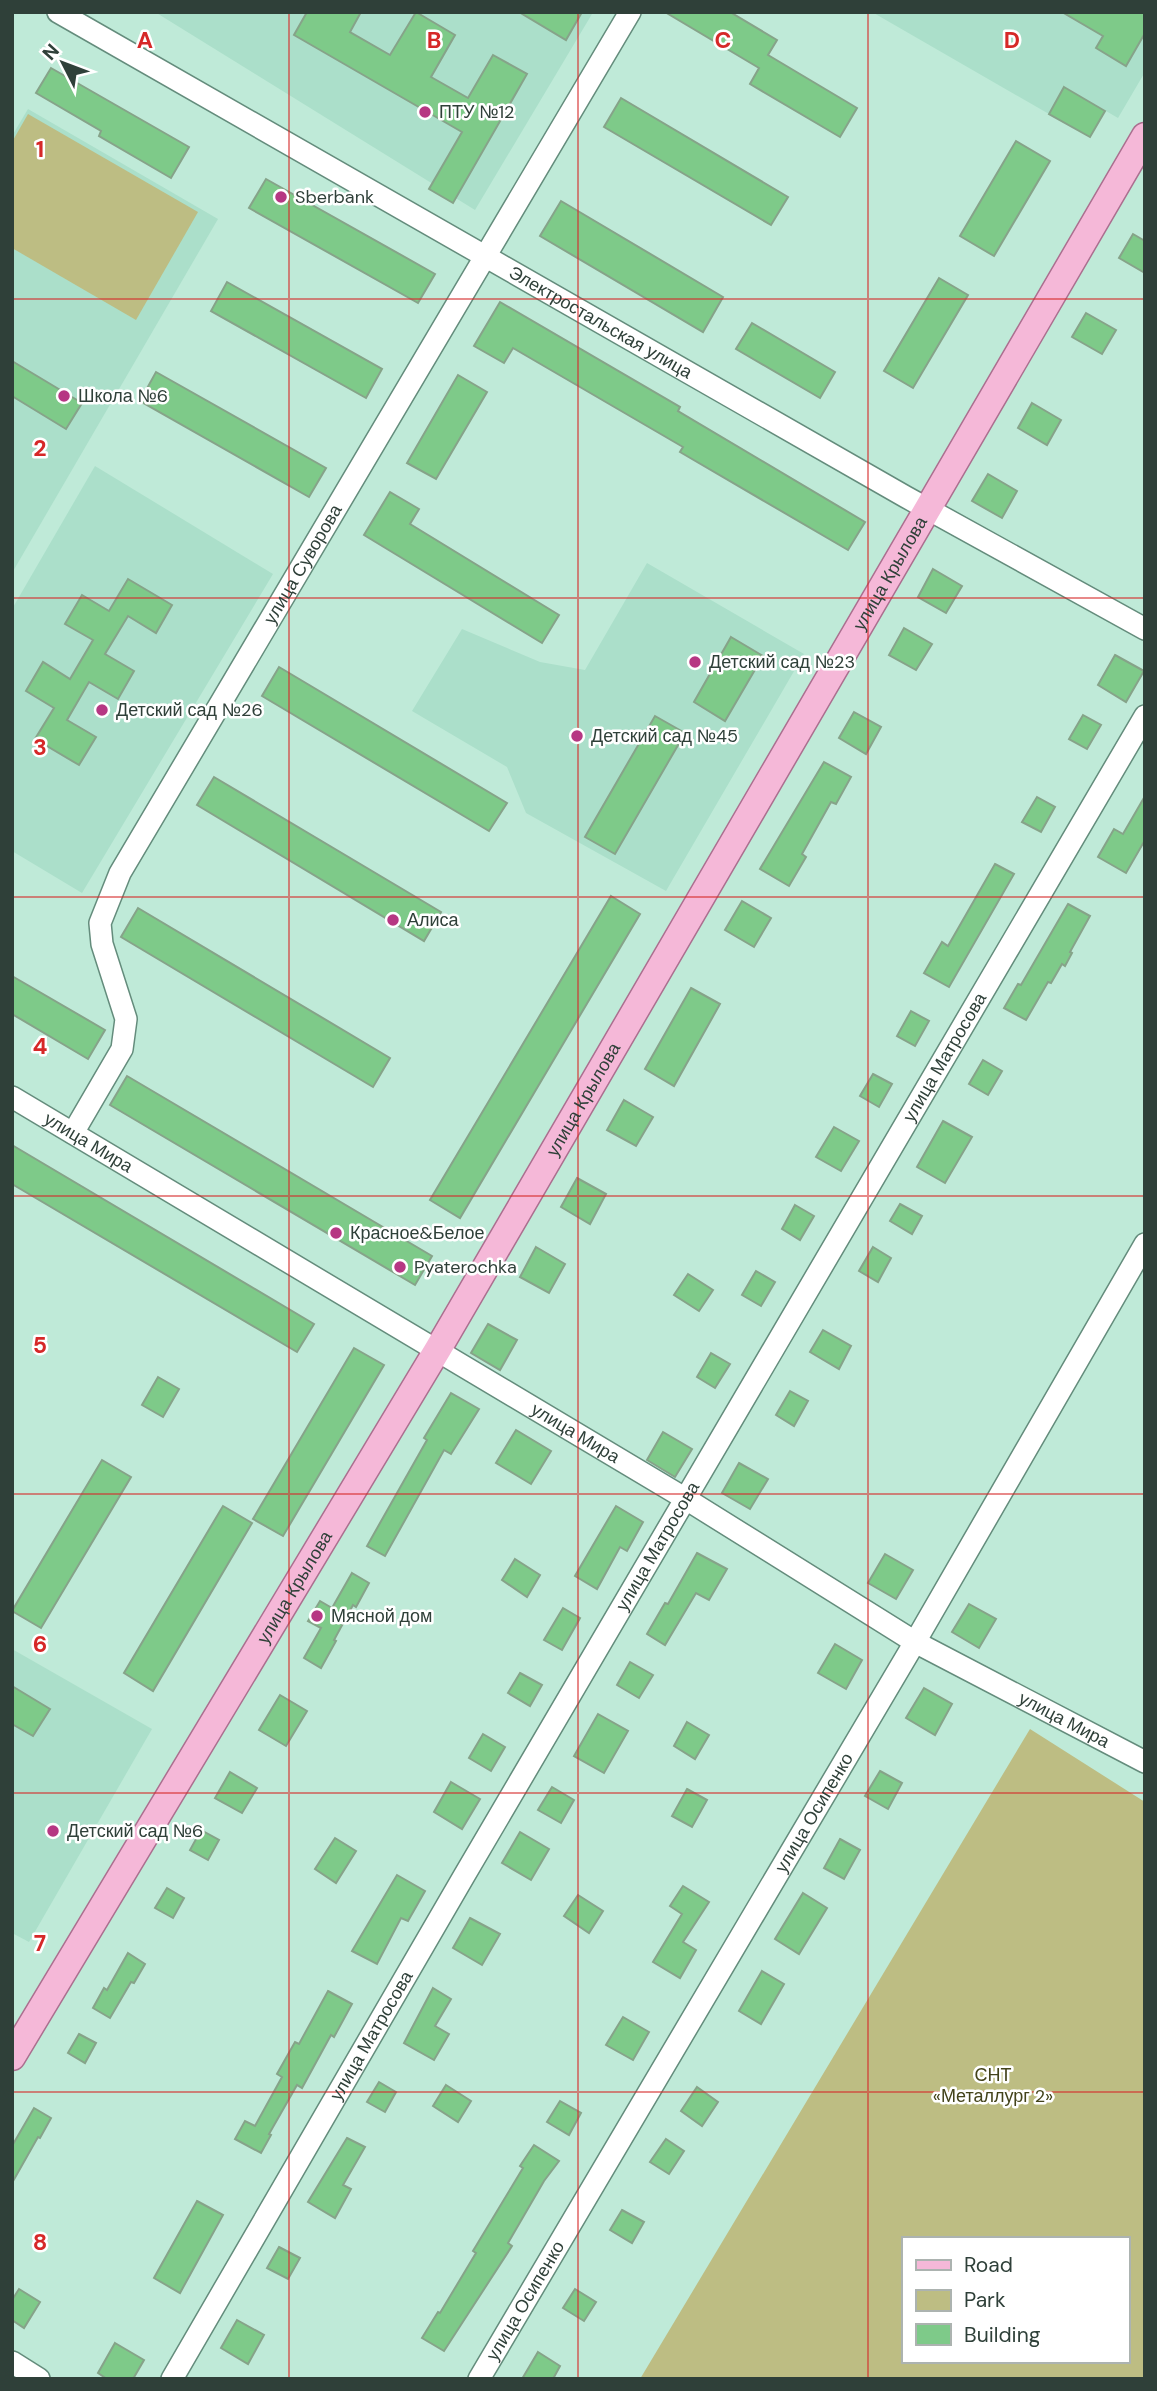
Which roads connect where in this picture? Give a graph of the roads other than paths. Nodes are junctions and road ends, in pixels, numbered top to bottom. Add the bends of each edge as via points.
1 (58, 12) edge
2 (630, 12) edge
3 (1145, 136) edge
4 (486, 257) junction
5 (927, 509) junction
6 (1145, 629) edge
7 (1145, 716) edge
8 (12, 1097) edge
9 (72, 1133) junction
10 (1145, 1244) edge
11 (438, 1349) junction
12 (686, 1499) junction
13 (915, 1642) junction
14 (1145, 1762) edge
15 (12, 2057) edge
16 (12, 2362) edge
17 (39, 2379) edge
18 (172, 2379) edge
19 (479, 2379) edge

1 - 4 street, Электростальская улица
2 - 4 street, улица Суворова
3 - 5 main road, улица Крылова
4 - 5 street, Электростальская улица
4 - 9 street, улица Суворова via 120,873 100,923 125,1019 122,1049
5 - 6 street, Электростальская улица
5 - 11 main road, улица Крылова
7 - 12 street, улица Матросова
8 - 9 street, улица Мира
9 - 11 street, улица Мира
10 - 13 street, улица Осипенко
11 - 12 street, улица Мира
11 - 15 main road, улица Крылова
12 - 13 street, улица Мира
12 - 18 street, улица Матросова
13 - 14 street, улица Мира
13 - 19 street, улица Осипенко
16 - 17 street

